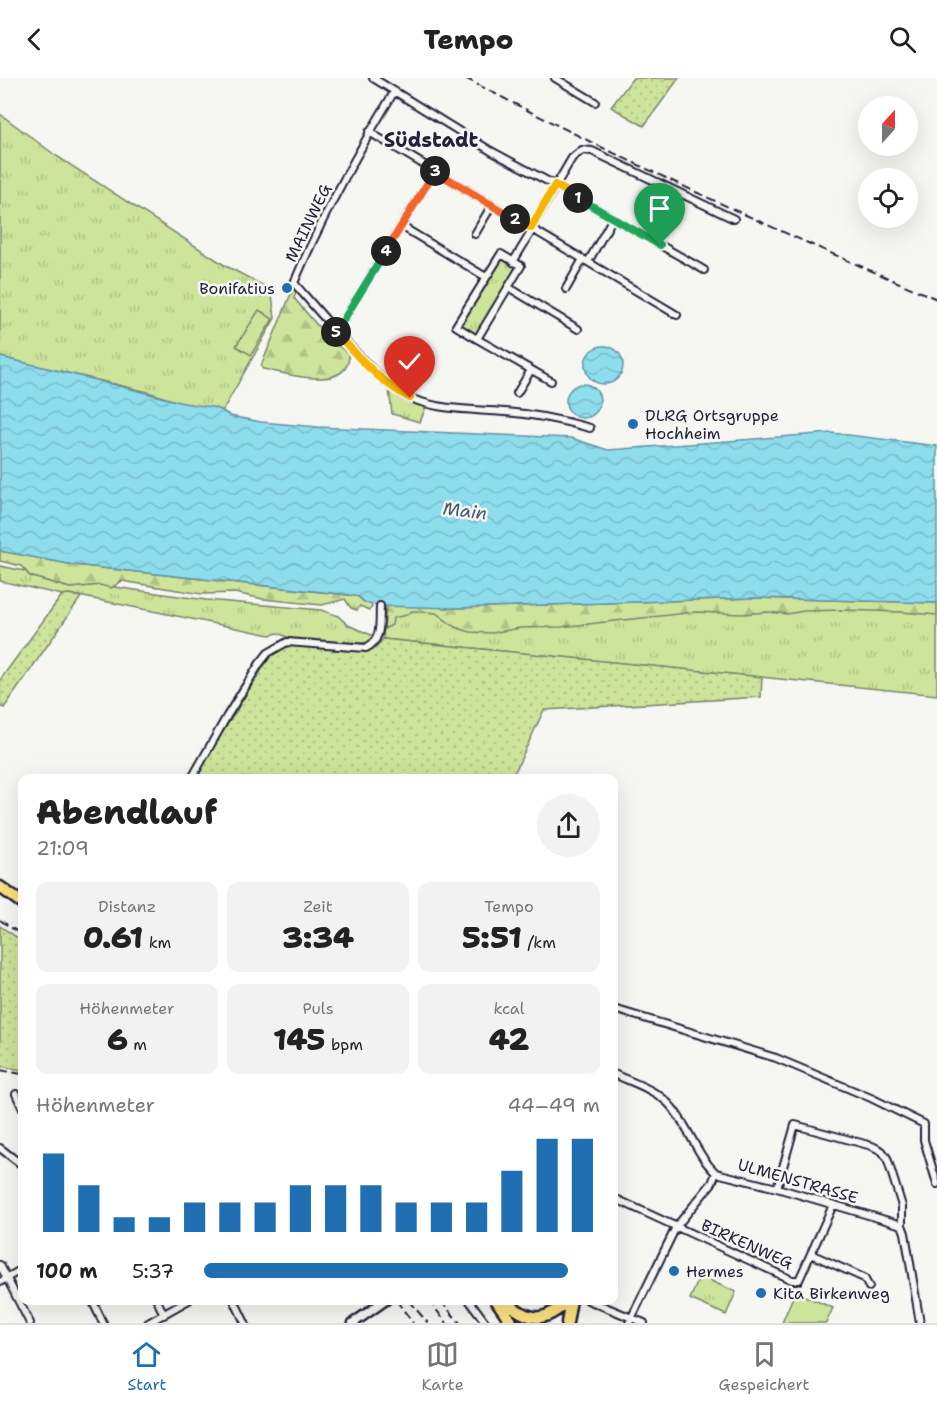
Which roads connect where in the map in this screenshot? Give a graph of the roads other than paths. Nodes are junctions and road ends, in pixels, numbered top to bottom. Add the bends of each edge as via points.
1 (373, 78) edge
2 (555, 78) edge
3 (394, 92) junction
4 (595, 102) dead end
5 (369, 132) junction
6 (435, 171) junction
7 (555, 185) junction
8 (492, 205) junction
9 (613, 218) junction
10 (734, 219) dead end
11 (401, 226) junction
12 (532, 229) junction
13 (475, 234) dead end
14 (585, 261) junction
15 (513, 262) junction
16 (704, 270) dead end
17 (486, 277) junction
18 (508, 287) junction
19 (566, 289) dead end
20 (677, 315) dead end
21 (578, 329) dead end
22 (336, 332) junction
23 (477, 339) junction
24 (531, 370) junction
25 (551, 381) dead end
26 (518, 393) dead end
27 (590, 428) dead end
28 (380, 606) dead end
29 (194, 774) edge
30 (0, 885) edge
31 (18, 896) edge
32 (18, 900) edge
33 (618, 1010) edge
34 (618, 1076) edge
35 (16, 1094) dead end
36 (18, 1098) edge
37 (0, 1148) edge
38 (18, 1162) edge
39 (716, 1173) junction
40 (937, 1184) edge
41 (777, 1188) junction
42 (618, 1200) edge
43 (833, 1205) junction
44 (902, 1225) junction
45 (676, 1227) junction
46 (811, 1254) junction
47 (0, 1265) edge
48 (18, 1271) edge
49 (7, 1278) junction
50 (0, 1282) edge
51 (869, 1287) dead end
52 (18, 1300) edge
53 (21, 1305) edge
54 (94, 1305) edge
55 (159, 1305) edge
56 (181, 1305) edge
57 (236, 1305) edge
58 (379, 1305) edge
59 (473, 1305) edge
60 (499, 1305) edge
61 (508, 1305) edge
62 (510, 1305) edge
63 (565, 1305) edge
64 (569, 1305) edge
65 (598, 1305) edge
66 (164, 1315) junction
67 (630, 1320) edge
68 (30, 1323) edge
69 (103, 1323) edge
70 (148, 1323) edge
71 (245, 1323) edge
72 (353, 1323) edge
73 (486, 1323) edge
74 (512, 1323) edge
75 (520, 1323) edge
76 (567, 1323) edge
77 (644, 1323) edge
78 (920, 1323) edge

1 - 3 street
2 - 4 street
3 - 5 street, MAINWEG
3 - 7 street via 491,152
5 - 6 street
5 - 22 street, MAINWEG via 294,283
6 - 8 street
6 - 11 street
7 - 9 street
7 - 10 street via 572,158 587,150
7 - 12 street
8 - 12 street
8 - 13 street
9 - 14 street
9 - 16 street
11 - 17 street
11 - 22 street
12 - 14 street
12 - 15 street
14 - 19 street
14 - 20 street
15 - 17 street via 501,254
15 - 18 street via 521,266
17 - 23 street via 456,327
18 - 21 street
18 - 23 street
22 - 27 street, MAINWEG via 392,388 410,398 455,410 500,411
23 - 24 street
24 - 25 street
24 - 26 street
28 - 29 street via 378,637 366,648 287,642 268,653
30 - 31 highway
30 - 32 highway
33 - 40 street via 776,1058 924,1124 924,1140
34 - 39 street via 666,1101
35 - 36 street
37 - 38 street
39 - 41 street, ULMENSTRASSE
39 - 45 street, ULMENSTRASSE
41 - 43 street, ULMENSTRASSE
41 - 44 street via 795,1125 872,1146 887,1158 902,1206
42 - 45 street
43 - 44 street, ULMENSTRASSE
43 - 46 street, BIRKENWEG
44 - 78 street
45 - 46 street, BIRKENWEG via 792,1280 799,1280
45 - 67 street, ULMENSTRASSE
46 - 51 street via 864,1278
47 - 49 street
48 - 49 street
49 - 50 street
49 - 52 street
53 - 68 street
54 - 69 street
55 - 66 street
56 - 66 street
57 - 71 street
58 - 72 street
59 - 73 street
60 - 74 highway
61 - 75 highway
62 - 63 highway via 523,1318 538,1323 552,1319
64 - 76 highway
65 - 67 street
66 - 70 street
67 - 77 street

